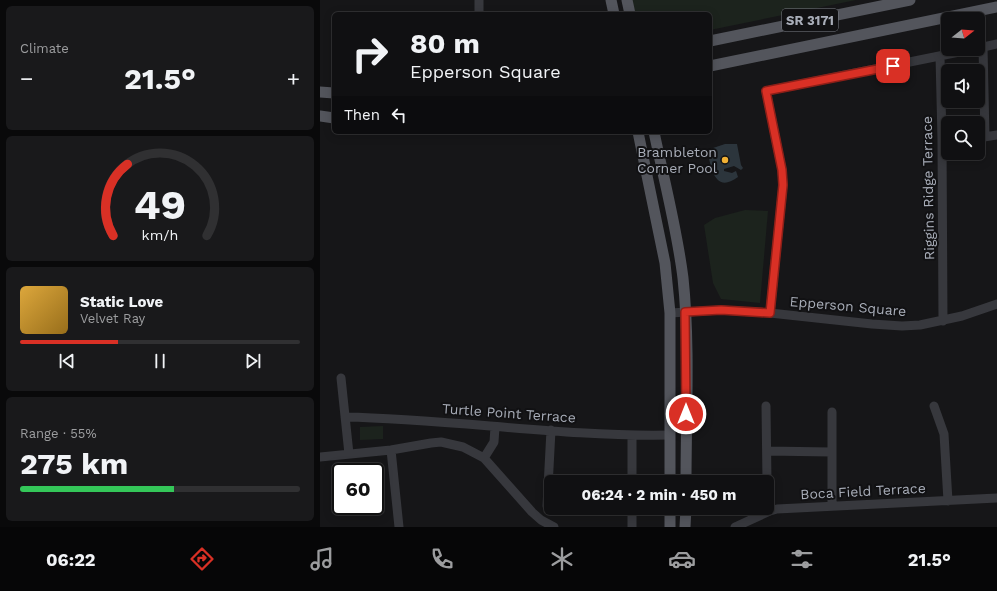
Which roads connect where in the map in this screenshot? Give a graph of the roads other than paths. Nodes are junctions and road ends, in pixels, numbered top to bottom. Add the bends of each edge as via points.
1 (479, 0) edge
2 (611, 0) edge
3 (627, 0) edge
4 (910, 0) edge
5 (997, 7) edge
6 (479, 12) edge
7 (614, 12) edge
8 (630, 12) edge
9 (712, 41) edge
10 (997, 44) edge
11 (985, 47) edge
12 (940, 56) joint
13 (981, 56) edge
14 (712, 66) edge
15 (320, 92) edge
16 (332, 93) edge
17 (320, 116) edge
18 (944, 116) edge
19 (981, 116) edge
20 (332, 118) edge
21 (638, 134) edge
22 (654, 134) edge
23 (997, 135) edge
24 (985, 137) edge
25 (945, 160) edge
26 (997, 304) edge
27 (685, 312) junction
28 (670, 313) junction
29 (770, 313) junction
30 (943, 320) junction
31 (341, 378) dead end
32 (766, 406) dead end
33 (934, 406) dead end
34 (832, 412) dead end
35 (345, 417) junction
36 (495, 427) junction
37 (551, 430) junction
38 (670, 435) junction
39 (632, 436) junction
40 (391, 450) junction
41 (767, 451) junction
42 (831, 452) junction
43 (349, 454) junction
44 (320, 457) edge
45 (484, 458) junction
46 (549, 475) edge
47 (632, 475) edge
48 (670, 475) edge
49 (686, 475) edge
50 (767, 475) edge
51 (997, 498) edge
52 (948, 501) junction
53 (832, 506) junction
54 (774, 510) edge
55 (632, 515) edge
56 (670, 515) edge
57 (686, 515) edge
58 (761, 515) edge
59 (399, 527) edge
60 (554, 527) edge
61 (632, 527) edge
62 (670, 527) edge
63 (685, 527) edge
64 (735, 527) edge

1 - 6 street
2 - 7 main road
3 - 8 main road
4 - 9 main road, SR 3171
5 - 14 main road, SR 3171
10 - 11 street
12 - 18 street, Riggins Ridge Terrace
12 - 29 street via 766,91 783,185
13 - 19 street
15 - 16 main road
17 - 20 main road
21 - 28 main road via 665,264
22 - 27 main road via 678,249
23 - 24 street
25 - 30 street, Riggins Ridge Terrace
26 - 30 street, Epperson Square
27 - 28 street, Epperson Square
27 - 29 street, Epperson Square via 721,310
27 - 49 main road
28 - 38 main road
29 - 30 street, Epperson Square via 902,326
31 - 35 street
32 - 41 street
33 - 52 street via 944,434
34 - 42 street
35 - 36 street, Turtle Point Terrace
35 - 43 street
36 - 37 street, Turtle Point Terrace
36 - 45 street via 494,442
37 - 39 street, Turtle Point Terrace
37 - 46 street
38 - 39 street, Turtle Point Terrace
38 - 48 main road
39 - 47 street
40 - 43 street
40 - 45 street via 441,442 463,447
40 - 59 street
41 - 42 street
41 - 50 street
42 - 53 street
43 - 44 street
45 - 60 street via 532,512
51 - 52 street, Boca Field Terrace
52 - 53 street, Boca Field Terrace
53 - 54 street, Boca Field Terrace
55 - 61 street
56 - 62 main road
57 - 63 main road
58 - 64 street, Boca Field Terrace

